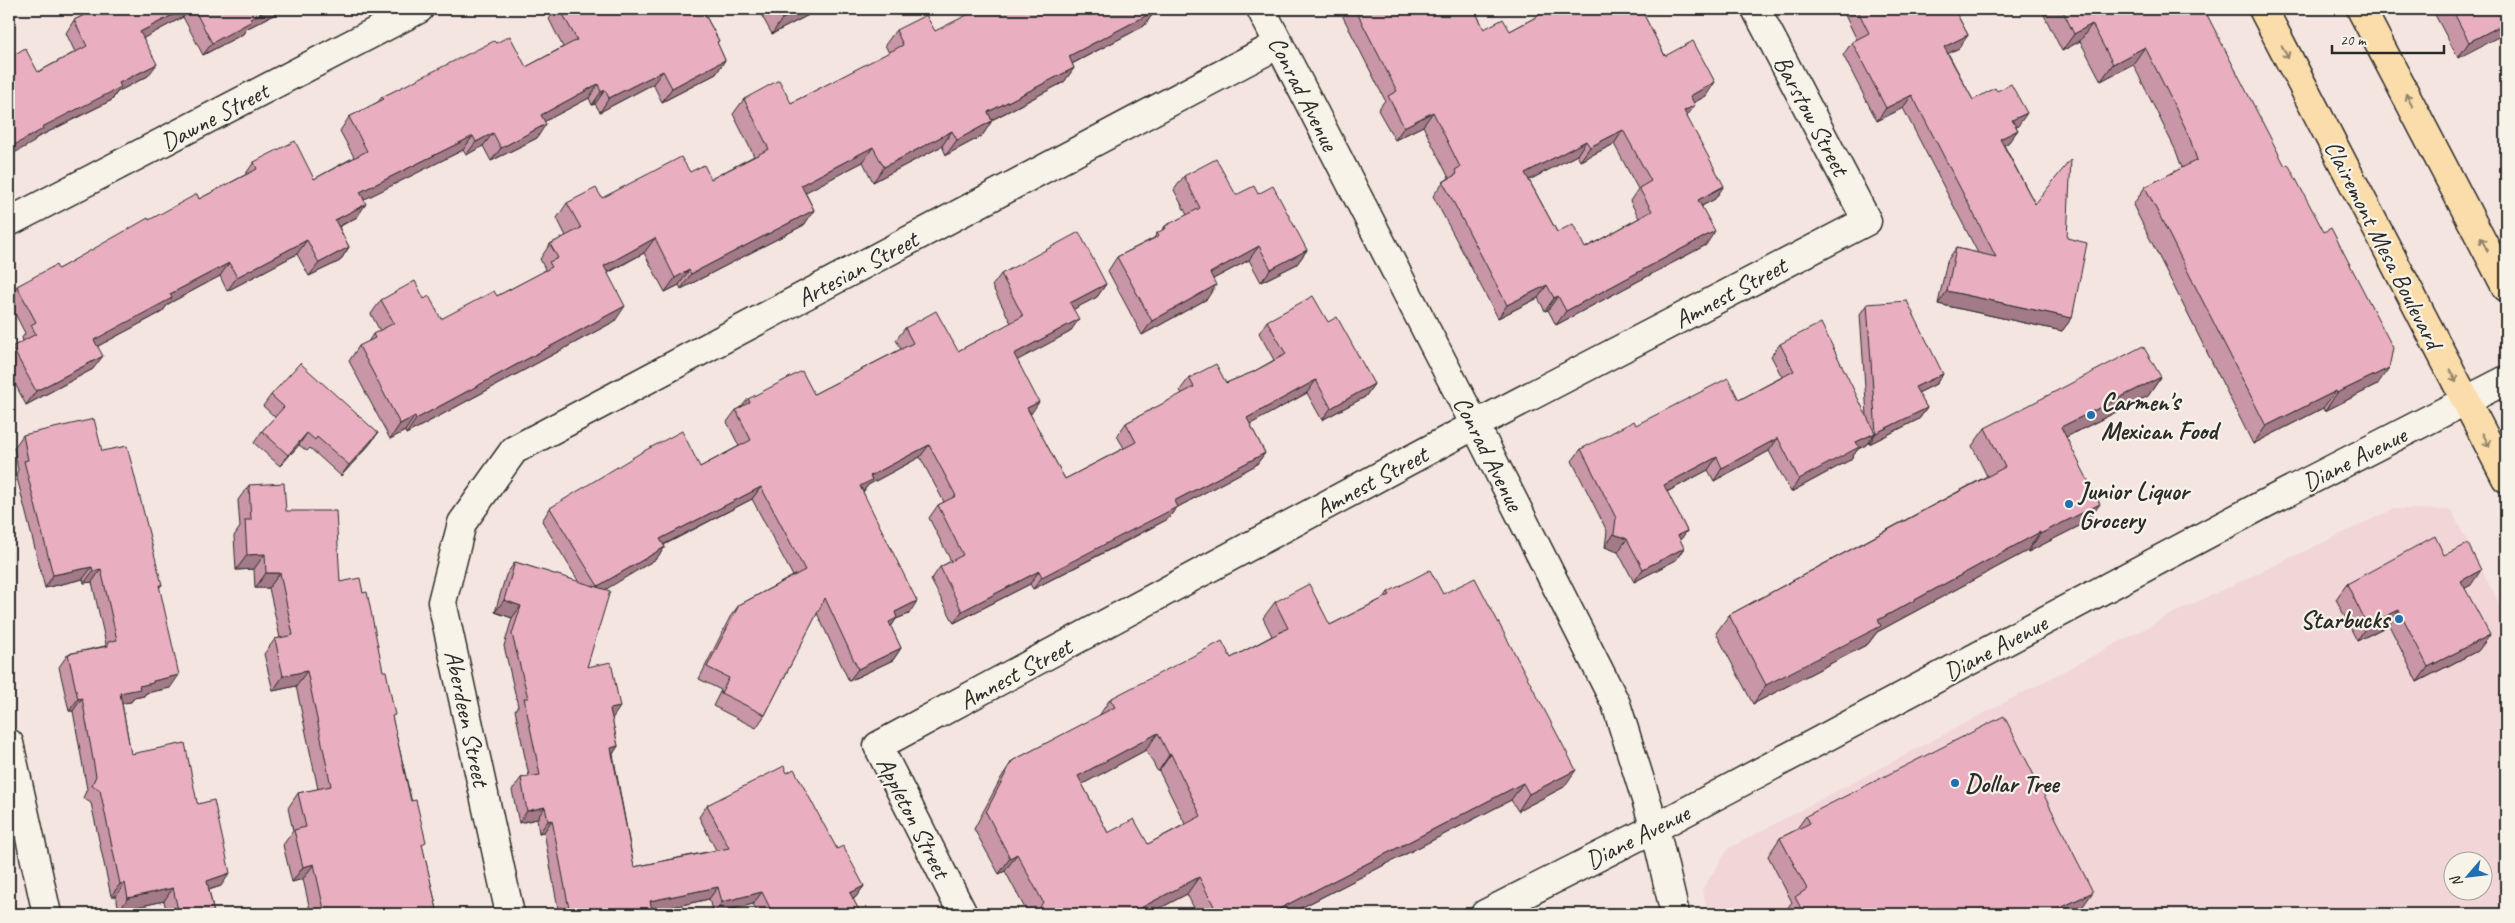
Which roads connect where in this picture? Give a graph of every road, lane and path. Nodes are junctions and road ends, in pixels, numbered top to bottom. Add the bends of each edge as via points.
1 (419, 9) edge
2 (1261, 9) edge
3 (1756, 9) edge
4 (2263, 9) edge
5 (2362, 9) edge
6 (1279, 44) junction
7 (1867, 221) joint
8 (9, 222) edge
9 (2506, 287) edge
10 (2506, 380) edge
11 (2466, 401) junction
12 (1476, 425) junction
13 (2506, 478) edge
14 (462, 523) joint
15 (9, 743) edge
16 (878, 746) joint
17 (1655, 828) junction
18 (47, 914) edge
19 (510, 914) edge
20 (963, 914) edge
21 (1485, 914) edge
22 (1675, 914) edge

1 - 8 street, Dawne Street
2 - 6 street, Conrad Avenue
3 - 7 street, Barstow Street
4 -> 11 main road, Clairemont Mesa Boulevard
9 -> 5 main road
6 - 12 street, Conrad Avenue
6 - 14 street, Artesian Street via 514,450
7 - 12 street, Amnest Street
10 - 11 street, Diane Avenue
11 -> 13 main road, Clairemont Mesa Boulevard
11 - 17 street, Diane Avenue via 2264,504
12 - 16 street, Amnest Street
12 - 17 street, Conrad Avenue via 1616,704
14 - 19 street, Aberdeen Street via 442,602
15 - 18 street
16 - 20 street, Appleton Street
17 - 21 street, Diane Avenue
17 - 22 street, Conrad Avenue

